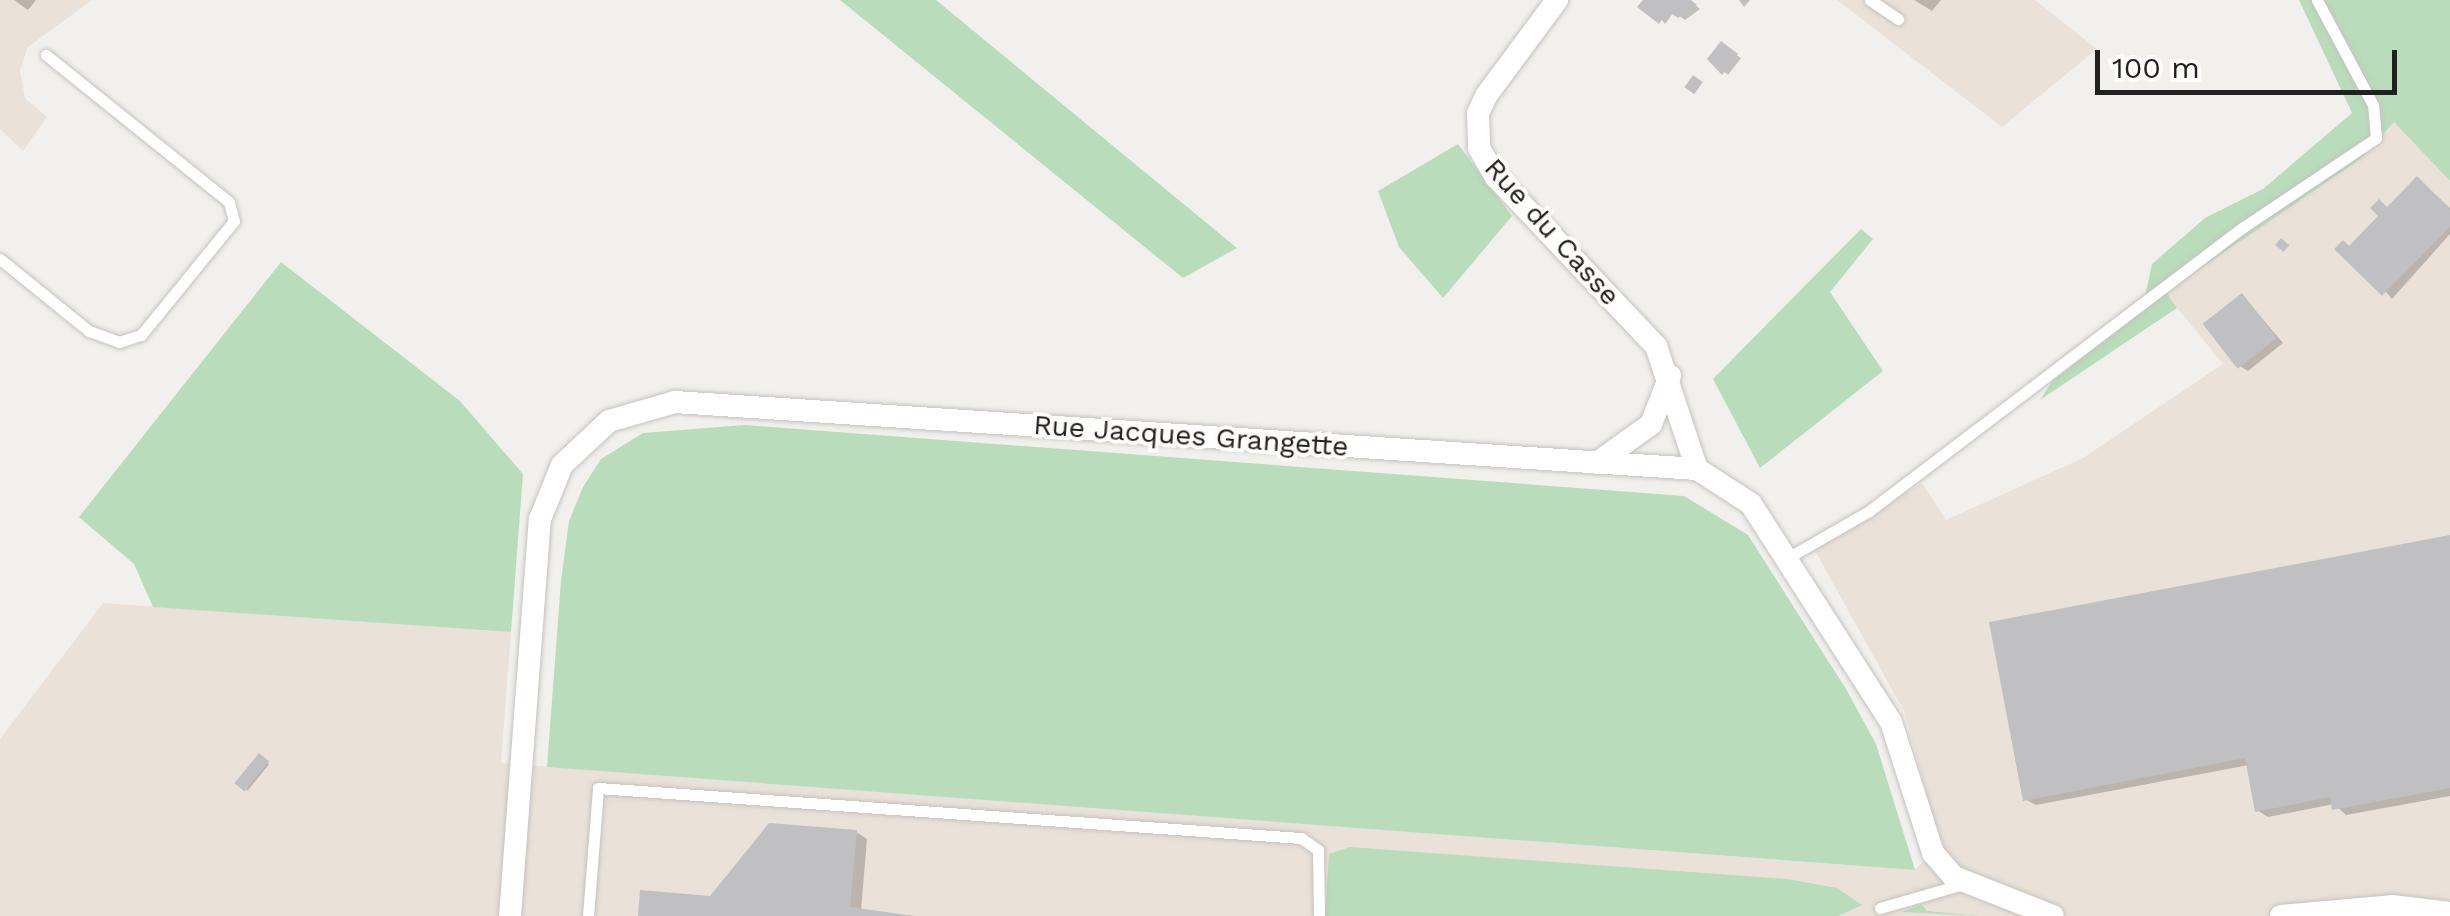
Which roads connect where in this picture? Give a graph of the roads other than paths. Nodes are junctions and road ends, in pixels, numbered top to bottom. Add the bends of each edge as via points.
1 (1557, 0) edge
2 (1870, 0) edge
3 (2317, 0) edge
4 (1898, 19) dead end
5 (46, 56) dead end
6 (0, 259) edge
7 (1670, 376) junction
8 (1597, 462) junction
9 (1697, 469) junction
10 (1789, 558) junction
11 (1968, 883) junction
12 (1880, 908) dead end
13 (2450, 913) edge
14 (510, 916) edge
15 (588, 916) edge
16 (1318, 916) edge
17 (2053, 916) edge
18 (2281, 916) edge

1 - 7 street, Rue du Casse via 1486,96 1478,113 1479,148 1496,177 1656,346
2 - 4 lane
3 - 10 lane via 2373,105 2376,138 2242,228 1869,511
5 - 6 lane via 229,202 234,221 141,335 119,342 89,332
7 - 8 street via 1652,424
7 - 9 street, Rue du Casse
8 - 9 street, Rue Jacques Grangette
8 - 14 street, Rue Jacques Grangette via 675,402 609,421 562,465 540,519
9 - 10 street, Rue Jacques Grangette via 1751,504
10 - 11 street, Rue Jacques Grangette via 1891,722 1933,853
11 - 12 lane
11 - 17 street, Rue Jacques Grangette
13 - 18 street via 2392,906
15 - 16 lane via 598,788 1301,838 1318,850

